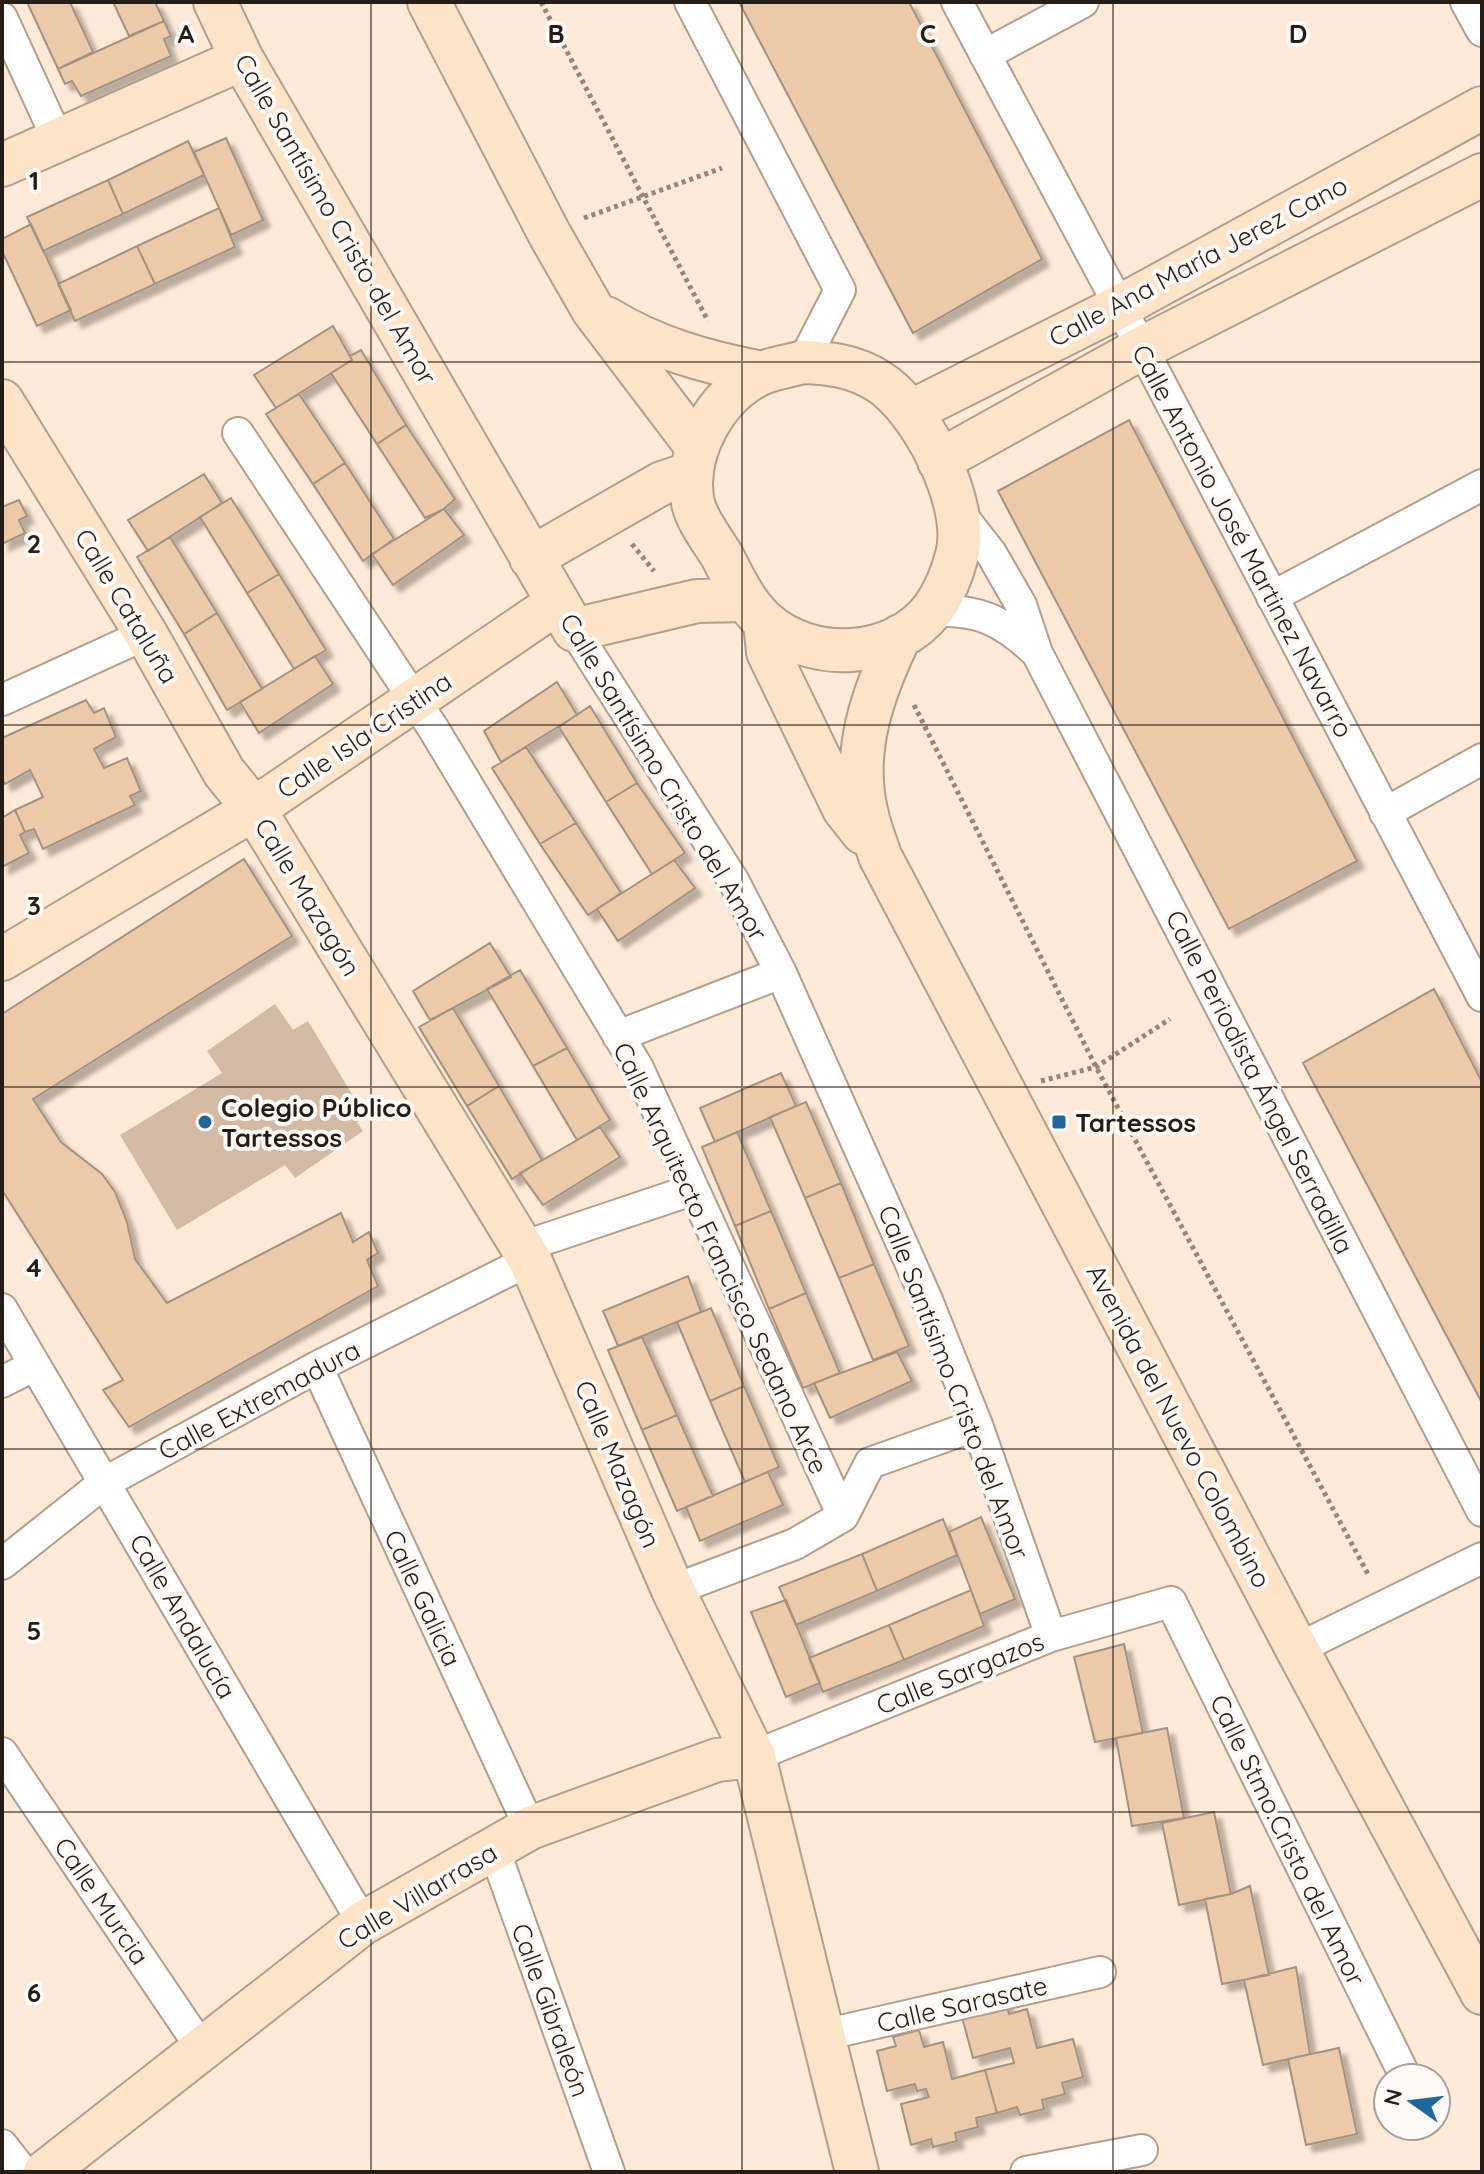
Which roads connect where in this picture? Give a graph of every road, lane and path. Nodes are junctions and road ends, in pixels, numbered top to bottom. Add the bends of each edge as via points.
1 (215, 2) edge
2 (429, 2) edge
3 (541, 2) edge
4 (690, 2) edge
5 (957, 2) edge
6 (1083, 2) edge
7 (1466, 2) edge
8 (2, 18) edge
9 (1482, 31) edge
10 (985, 55) junction
11 (242, 59) junction
12 (1482, 108) edge
13 (58, 140) junction
14 (2, 165) edge
15 (722, 168) dead end
16 (1482, 175) edge
17 (643, 197) junction
18 (577, 220) dead end
19 (1119, 307) junction
20 (593, 310) junction
21 (714, 333) dead end
22 (1142, 348) junction
23 (803, 362) junction
24 (762, 373) junction
25 (2, 401) edge
26 (912, 411) junction
27 (238, 433) dead end
28 (695, 460) junction
29 (939, 461) junction
30 (1482, 485) edge
31 (958, 511) junction
32 (630, 541) dead end
33 (531, 558) junction
34 (659, 578) dead end
35 (1272, 597) junction
36 (755, 611) junction
37 (566, 616) junction
38 (916, 624) junction
39 (146, 634) junction
40 (1037, 653) junction
41 (909, 693) dead end
42 (2, 700) edge
43 (414, 700) junction
44 (1482, 759) edge
45 (254, 809) junction
46 (1385, 813) junction
47 (880, 856) junction
48 (2, 959) edge
49 (781, 973) junction
50 (1482, 996) edge
51 (1170, 1019) dead end
52 (618, 1036) junction
53 (1096, 1067) junction
54 (1029, 1084) dead end
55 (692, 1190) junction
56 (526, 1254) junction
57 (2, 1309) edge
58 (35, 1365) junction
59 (317, 1367) junction
60 (2, 1382) edge
61 (977, 1425) junction
62 (104, 1483) junction
63 (1482, 1511) edge
64 (843, 1516) junction
65 (1482, 1558) edge
66 (2, 1564) edge
67 (1369, 1576) dead end
68 (673, 1590) junction
69 (1171, 1602) joint
70 (1051, 1636) junction
71 (1297, 1649) junction
72 (2, 1753) edge
73 (754, 1756) junction
74 (530, 1828) junction
75 (494, 1849) junction
76 (363, 1923) junction
77 (1100, 1972) dead end
78 (1478, 1972) edge
79 (823, 2035) junction
80 (202, 2049) junction
81 (1398, 2062) edge
82 (2, 2145) edge
83 (1142, 2150) dead end
84 (23, 2172) edge
85 (45, 2172) edge
86 (609, 2172) edge
87 (857, 2172) edge
88 (1026, 2172) edge

1 - 11 street, Calle Santísimo Cristo del Amor
2 - 20 street
3 - 17 path
4 - 23 street via 840,290
5 - 10 street, Calle Antonio José Martinez Navarro
6 - 10 street
7 - 9 street
8 - 13 street
10 - 19 street, Calle Antonio José Martinez Navarro
11 - 13 street
11 - 33 street, Calle Santísimo Cristo del Amor
12 - 19 street, Calle Ana María Jerez Cano
13 - 14 street
15 - 17 path
16 - 22 street, Calle Ana María Jerez Cano
17 - 18 path
17 - 21 path
19 - 22 street, Calle Antonio José Martinez Navarro
19 - 26 street, Calle Ana María Jerez Cano
20 - 24 street via 673,352
20 - 28 street
22 - 29 street, Calle Ana María Jerez Cano
22 - 35 street, Calle Antonio José Martinez Navarro
23 - 24 street
23 - 26 street via 856,370 881,382
24 - 28 street via 734,392 712,417
25 - 39 street, Calle Cataluña
26 - 29 street
27 - 43 street, Calle Arquitecto Francisco Sedano Arce
28 - 33 street
28 - 36 street via 693,505
29 - 31 street
30 - 35 street
31 - 38 street via 959,547 950,581
31 - 40 street, Calle Periodista Ángel Serradilla via 991,553 1021,605
32 - 34 path
33 - 37 street, Calle Santísimo Cristo del Amor
35 - 46 street, Calle Antonio José Martinez Navarro
36 - 37 street via 697,601
36 - 38 street via 789,638 816,649 874,647
36 - 47 street, Avenida del Nuevo Colombino via 768,652 844,809
37 - 43 street, Calle Isla Cristina
37 - 49 street, Calle Santísimo Cristo del Amor via 733,880
38 - 40 street, Calle Periodista Ángel Serradilla via 960,610 989,618
38 - 47 street, Avenida del Nuevo Colombino via 879,679 866,723 861,768 866,813
39 - 42 street
39 - 45 street, Calle Cataluña via 224,772
40 - 63 street, Calle Periodista Ángel Serradilla
41 - 53 path
43 - 45 street, Calle Isla Cristina
43 - 52 street, Calle Arquitecto Francisco Sedano Arce
44 - 46 street
45 - 48 street, Calle Isla Cristina
45 - 56 street, Calle Mazagón
46 - 50 street, Calle Antonio José Martinez Navarro
47 - 71 street, Avenida del Nuevo Colombino
49 - 52 street
49 - 61 street, Calle Santísimo Cristo del Amor
51 - 53 path
52 - 55 street, Calle Arquitecto Francisco Sedano Arce via 638,1068
53 - 54 path
53 - 67 path
55 - 56 street, Calle Extremadura
55 - 64 street, Calle Arquitecto Francisco Sedano Arce
56 - 59 street, Calle Extremadura
56 - 68 street, Calle Mazagón
57 - 58 street, Calle Andalucía
58 - 60 street
58 - 62 street, Calle Andalucía
59 - 62 street, Calle Extremadura
59 - 74 street, Calle Galicia
61 - 64 street via 870,1463
61 - 70 street, Calle Santísimo Cristo del Amor
62 - 66 street, Calle Extremadura
62 - 76 street, Calle Andalucía
64 - 68 street via 795,1544
65 - 71 street
68 - 73 street, Calle Mazagón
69 - 70 street, Calle Sargazos
69 - 81 street, Calle Stmo.Cristo del Amor
70 - 73 street, Calle Sargazos
71 - 78 street, Avenida del Nuevo Colombino
72 - 80 street, Calle Murcia
73 - 74 street, Calle Villarrasa via 717,1760
73 - 79 street, Calle Mazagón
74 - 75 street, Calle Villarrasa
75 - 76 street, Calle Villarrasa
75 - 86 street, Calle Gibraleón
76 - 80 street, Calle Villarrasa
77 - 79 street, Calle Sarasate
79 - 87 street, Calle Mazagón
80 - 85 street, Calle Villarrasa
82 - 84 street
83 - 88 street

